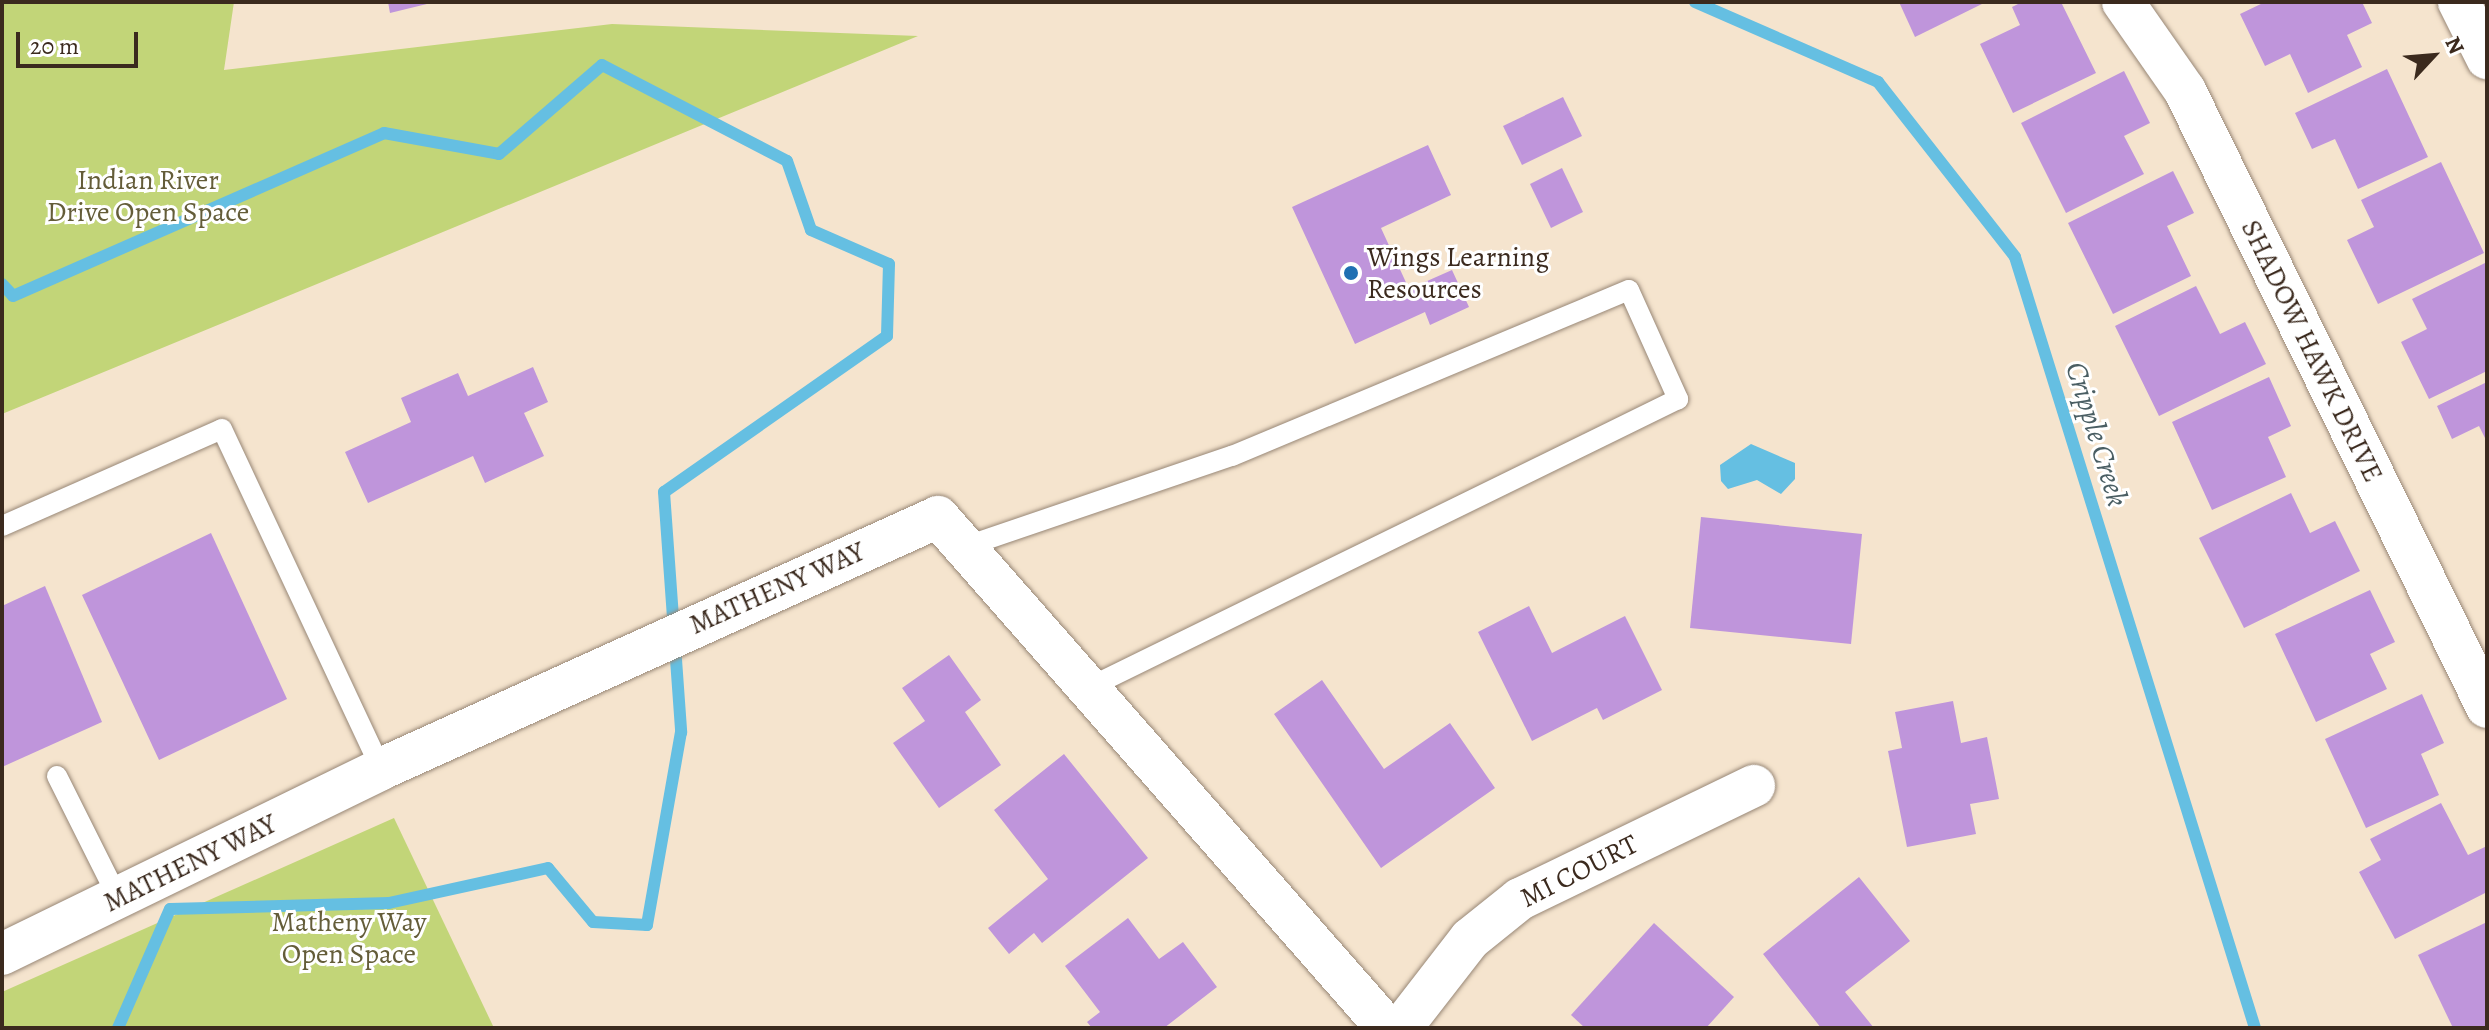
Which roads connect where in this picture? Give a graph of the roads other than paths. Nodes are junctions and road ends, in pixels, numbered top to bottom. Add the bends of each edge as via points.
1 (2123, 2) edge
2 (2463, 3) edge
3 (2487, 58) edge
4 (2, 526) edge
5 (964, 547) junction
6 (1088, 688) junction
7 (2487, 707) edge
8 (381, 769) junction
9 (57, 776) dead end
10 (1754, 786) dead end
11 (118, 898) junction
12 (2, 954) edge
13 (1387, 1028) edge
14 (1401, 1028) edge

1 - 7 street, SHADOW HAWK DRIVE via 2185,91
2 - 3 street
4 - 8 lane via 222,429
5 - 6 street, MATHENY WAY
5 - 6 lane via 1246,451 1629,290 1678,399
5 - 8 street, MATHENY WAY via 938,517
6 - 13 street, MATHENY WAY
8 - 11 street, MATHENY WAY
9 - 11 lane
10 - 14 street, MI COURT via 1520,899 1470,939
11 - 12 street, MATHENY WAY

